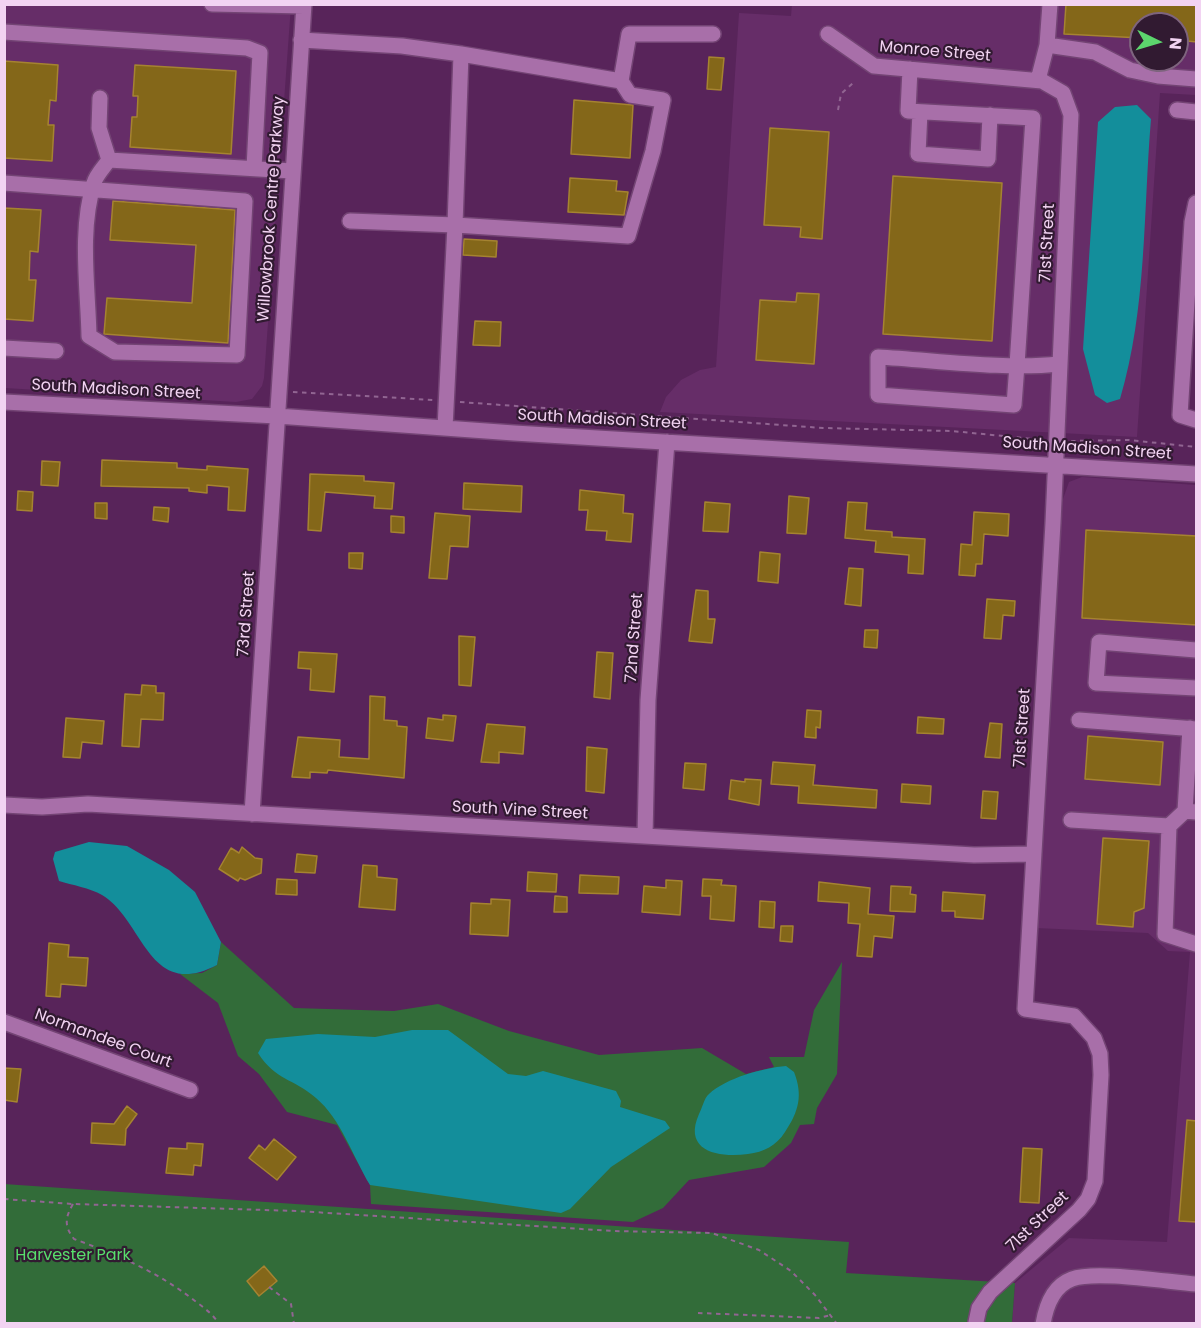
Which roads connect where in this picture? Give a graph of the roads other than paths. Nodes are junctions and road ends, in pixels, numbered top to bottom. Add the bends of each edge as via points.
1 (212, 4) edge
2 (1050, 4) edge
3 (258, 5) edge
4 (304, 5) edge
5 (4, 32) edge
6 (713, 34) dead end
7 (828, 34) dead end
8 (301, 40) junction
9 (1047, 45) junction
10 (461, 54) junction
11 (910, 69) junction
12 (1012, 77) joint
13 (1197, 79) edge
14 (1038, 80) junction
15 (621, 81) junction
16 (100, 98) dead end
17 (1177, 110) dead end
18 (1197, 111) edge
19 (920, 112) junction
20 (990, 116) junction
21 (109, 160) junction
22 (254, 168) junction
23 (292, 171) junction
24 (4, 183) edge
25 (93, 190) junction
26 (1197, 203) edge
27 (350, 221) dead end
28 (455, 225) junction
29 (1193, 262) edge
30 (4, 348) edge
31 (56, 351) dead end
32 (1059, 364) junction
33 (1017, 365) junction
34 (4, 402) edge
35 (277, 416) junction
36 (1197, 420) edge
37 (445, 428) junction
38 (667, 442) junction
39 (1054, 464) junction
40 (1197, 474) edge
41 (1197, 650) edge
42 (1197, 688) edge
43 (1079, 720) dead end
44 (1193, 729) edge
45 (4, 805) edge
46 (1191, 811) edge
47 (252, 814) junction
48 (1071, 820) dead end
49 (1169, 826) junction
50 (645, 836) junction
51 (1033, 854) junction
52 (1197, 938) edge
53 (1196, 944) edge
54 (4, 1022) edge
55 (190, 1090) dead end
56 (1197, 1284) edge
57 (976, 1322) edge
58 (1043, 1323) edge

1 - 3 street
2 - 9 street
3 - 4 street
4 - 8 street, Willowbrook Centre Parkway
5 - 22 street via 247,48 260,53
6 - 15 street via 629,34
7 - 11 street, Monroe Street via 874,66
8 - 10 street
8 - 23 street, Willowbrook Centre Parkway
9 - 13 street via 1095,52 1130,70
9 - 14 street
10 - 15 street
10 - 28 street
11 - 12 street, Monroe Street
11 - 19 street via 908,111
12 - 14 street, 71st Street
14 - 32 street, 71st Street via 1063,93 1072,125
15 - 28 street via 630,94 663,100 653,151 628,236
16 - 21 street via 99,128
17 - 18 street
19 - 20 street
19 - 20 street via 918,154 988,159
20 - 33 street via 1033,118
21 - 22 street
21 - 25 street
22 - 23 street
23 - 35 street, Willowbrook Centre Parkway
24 - 25 street
25 - 25 street via 245,201 237,355 115,352 89,336 87,226
26 - 29 street via 1192,222
27 - 28 street
28 - 37 street
29 - 36 street via 1180,415
30 - 31 street
32 - 33 street
32 - 39 street, 71st Street
33 - 33 street via 1014,405 878,395 878,357
34 - 35 street, South Madison Street
35 - 37 street, South Madison Street
35 - 47 street, 73rd Street
37 - 38 street, South Madison Street
38 - 39 street, South Madison Street
38 - 50 street, 72nd Street via 648,700
39 - 40 street, South Madison Street
39 - 51 street, 71st Street
41 - 42 street via 1099,642 1096,683
43 - 44 street
44 - 46 street
45 - 47 street, South Vine Street via 88,804
46 - 49 street
47 - 50 street, South Vine Street
48 - 49 street
49 - 53 street via 1165,934
50 - 51 street, South Vine Street via 974,855
51 - 57 street, 71st Street via 1025,1009 1074,1016 1094,1038 1101,1075 1095,1181 1079,1210 984,1299
52 - 53 street
54 - 55 street, Normandee Court
56 - 58 street via 1094,1276 1072,1279 1058,1288 1046,1306

